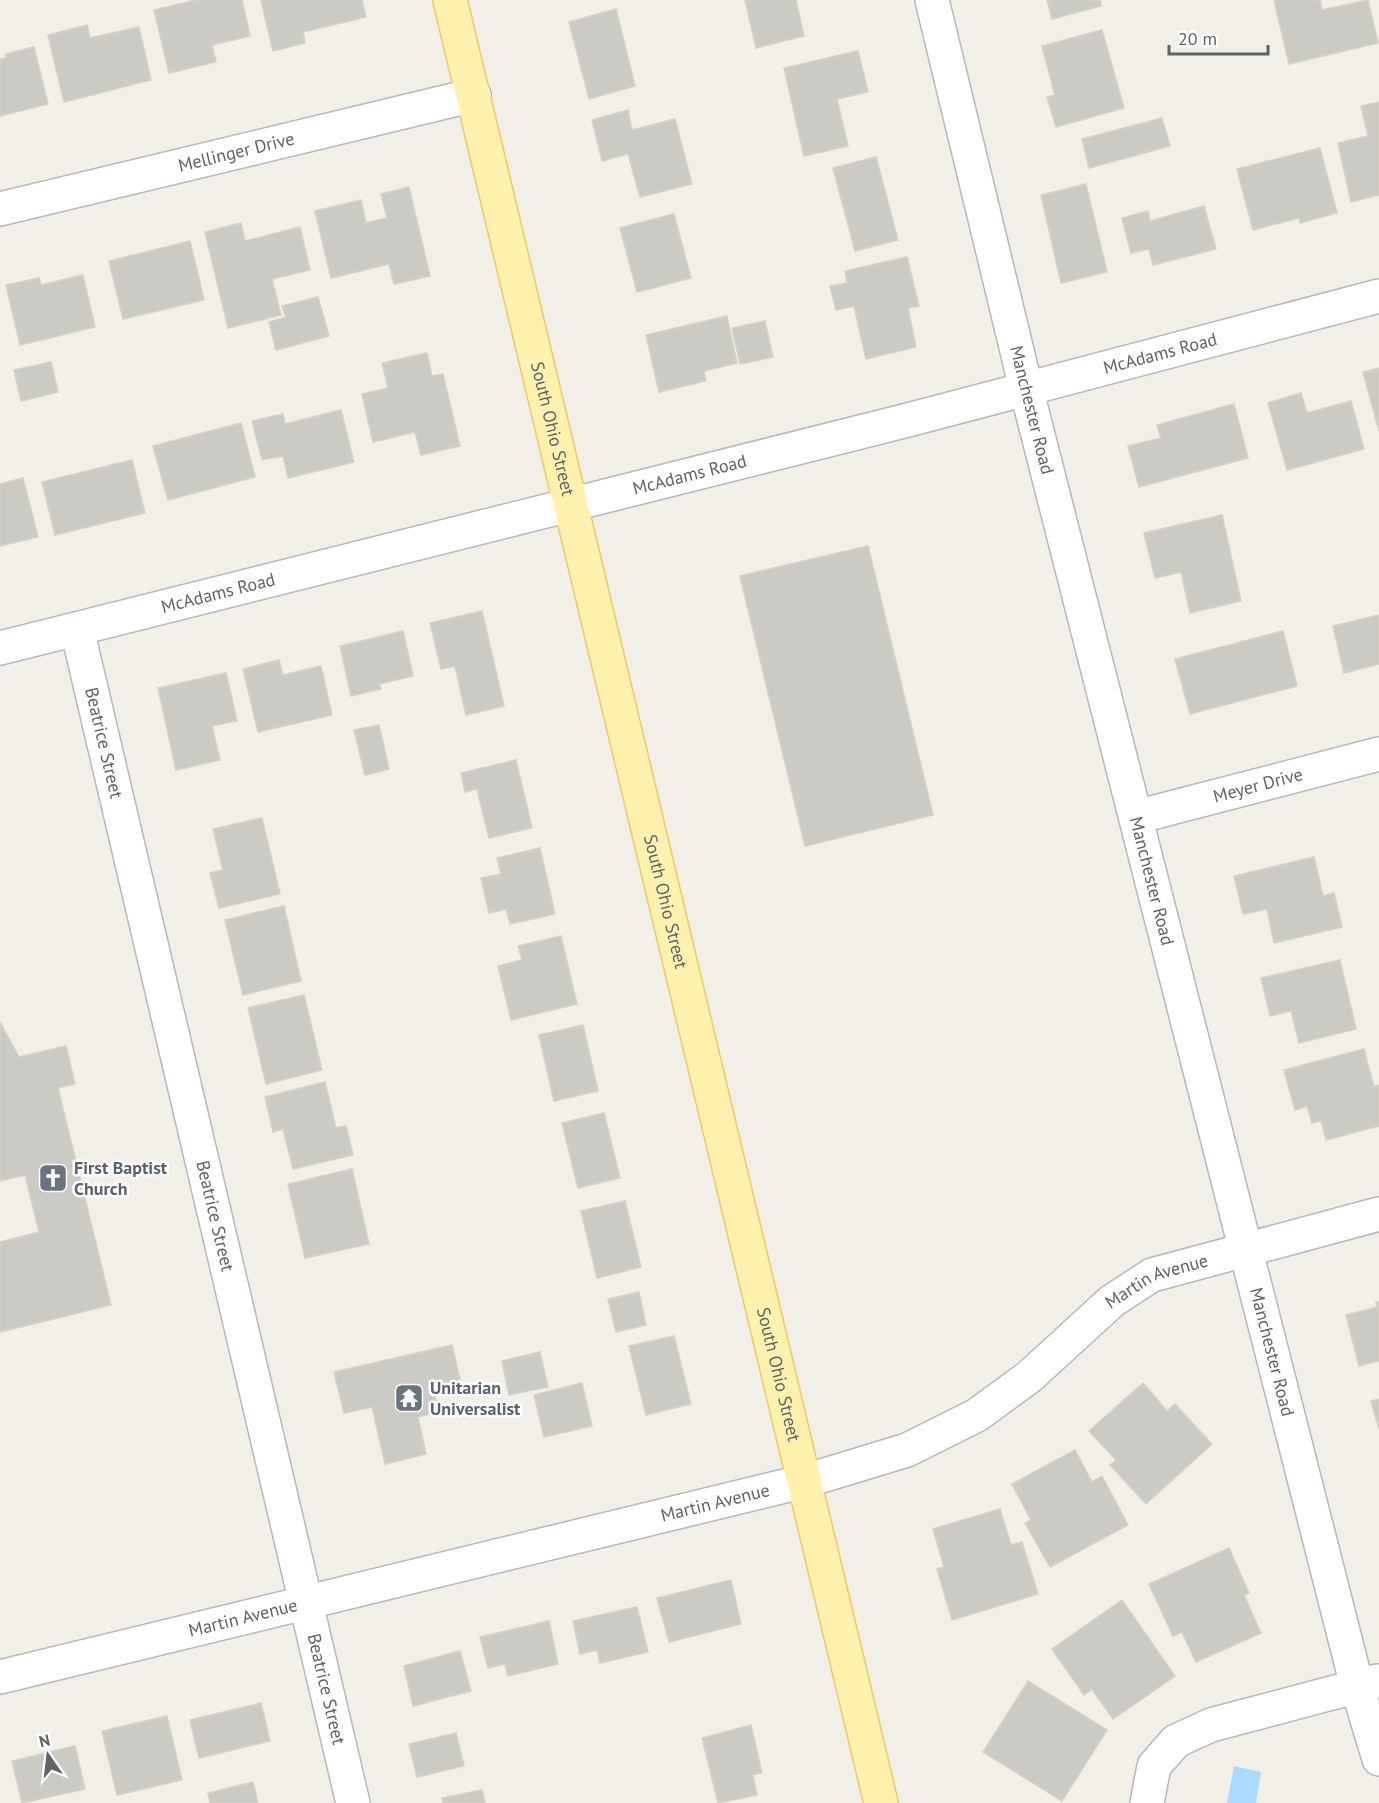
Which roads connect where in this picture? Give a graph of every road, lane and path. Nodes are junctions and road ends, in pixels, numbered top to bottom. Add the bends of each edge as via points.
1 (450, 0) edge
2 (932, 0) edge
3 (474, 95) junction
4 (0, 209) edge
5 (1379, 296) edge
6 (1026, 388) junction
7 (569, 506) junction
8 (78, 629) junction
9 (0, 648) edge
10 (1379, 754) edge
11 (1136, 817) junction
12 (1379, 1214) edge
13 (1245, 1249) junction
14 (805, 1481) junction
15 (304, 1602) junction
16 (0, 1677) edge
17 (1368, 1683) edge
18 (1379, 1759) edge
19 (353, 1803) edge
20 (881, 1803) edge
21 (1147, 1803) edge

1 - 3 main road, South Ohio Street
2 - 6 street, Manchester Road
3 - 4 street, Mellinger Drive
3 - 7 main road, South Ohio Street
5 - 6 street, McAdams Road
6 - 7 street, McAdams Road
6 - 11 street, Manchester Road
7 - 8 street, McAdams Road
7 - 14 main road, South Ohio Street
8 - 9 street, McAdams Road
8 - 15 street, Beatrice Street
10 - 11 street, Meyer Drive
11 - 13 street, Manchester Road
12 - 13 street, Martin Avenue
13 - 14 street, Martin Avenue via 1152,1275 1112,1301 1029,1377 977,1415 907,1450
13 - 17 street, Manchester Road
14 - 15 street, Martin Avenue
14 - 20 main road, South Ohio Street
15 - 16 street, Martin Avenue
15 - 19 street, Beatrice Street
17 - 18 street, Manchester Road
17 - 21 street via 1211,1725 1176,1741 1154,1767

